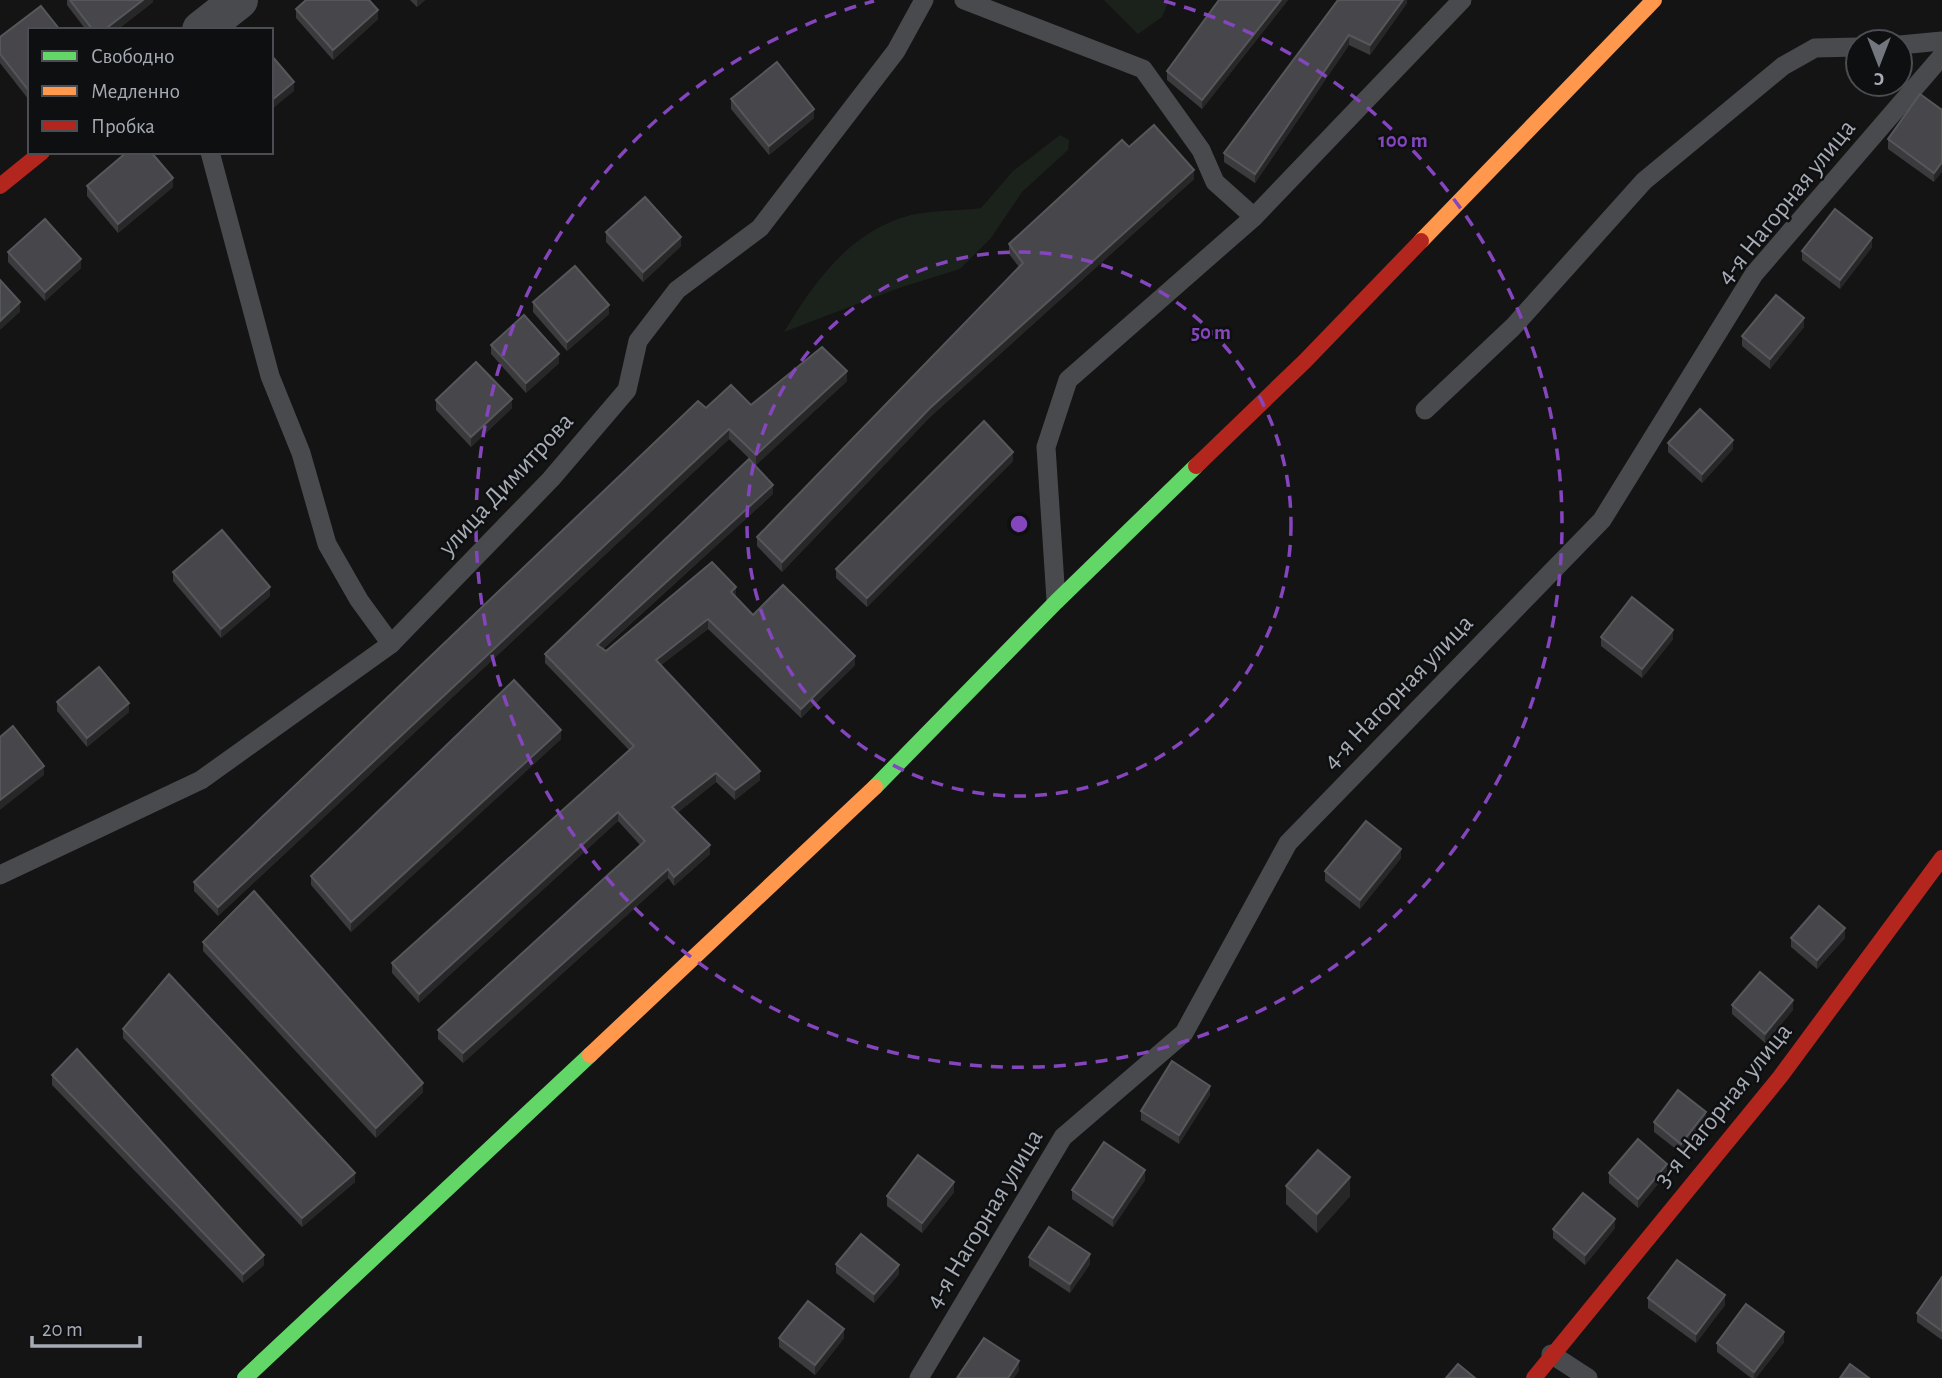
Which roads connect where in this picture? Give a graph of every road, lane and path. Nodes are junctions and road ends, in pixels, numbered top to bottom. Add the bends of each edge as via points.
1 (924, 0) edge
2 (964, 0) edge
3 (1462, 0) edge
4 (1654, 0) edge
5 (1942, 41) edge
6 (1914, 44) edge
7 (1844, 47) edge
8 (1942, 56) edge
9 (40, 154) edge
10 (211, 154) edge
11 (0, 186) edge
12 (1254, 218) junction
13 (1425, 410) dead end
14 (1056, 602) junction
15 (391, 644) junction
16 (1942, 858) edge
17 (0, 875) edge
18 (1551, 1354) junction
19 (245, 1378) edge
20 (919, 1378) edge
21 (1534, 1378) edge
22 (1588, 1378) edge

1 - 15 lane, улица Димитрова via 896,51 760,228 677,290 638,341 627,390 551,479
2 - 12 lane via 1143,69 1201,150 1215,182
3 - 12 lane
4 - 14 main road via 1305,361
5 - 6 lane
7 - 13 lane via 1815,48 1783,66 1644,181 1513,327
8 - 20 lane, 4-я Нагорная улица via 1754,274 1602,520 1288,843 1184,1033 1063,1137
9 - 11 main road
10 - 15 lane via 271,376 301,453 327,544
12 - 14 lane via 1068,380 1046,447
14 - 19 main road via 836,825
15 - 17 lane, улица Димитрова via 201,780
16 - 18 main road, 3-я Нагорная улица via 1780,1077
18 - 21 main road, 3-я Нагорная улица
18 - 22 lane

